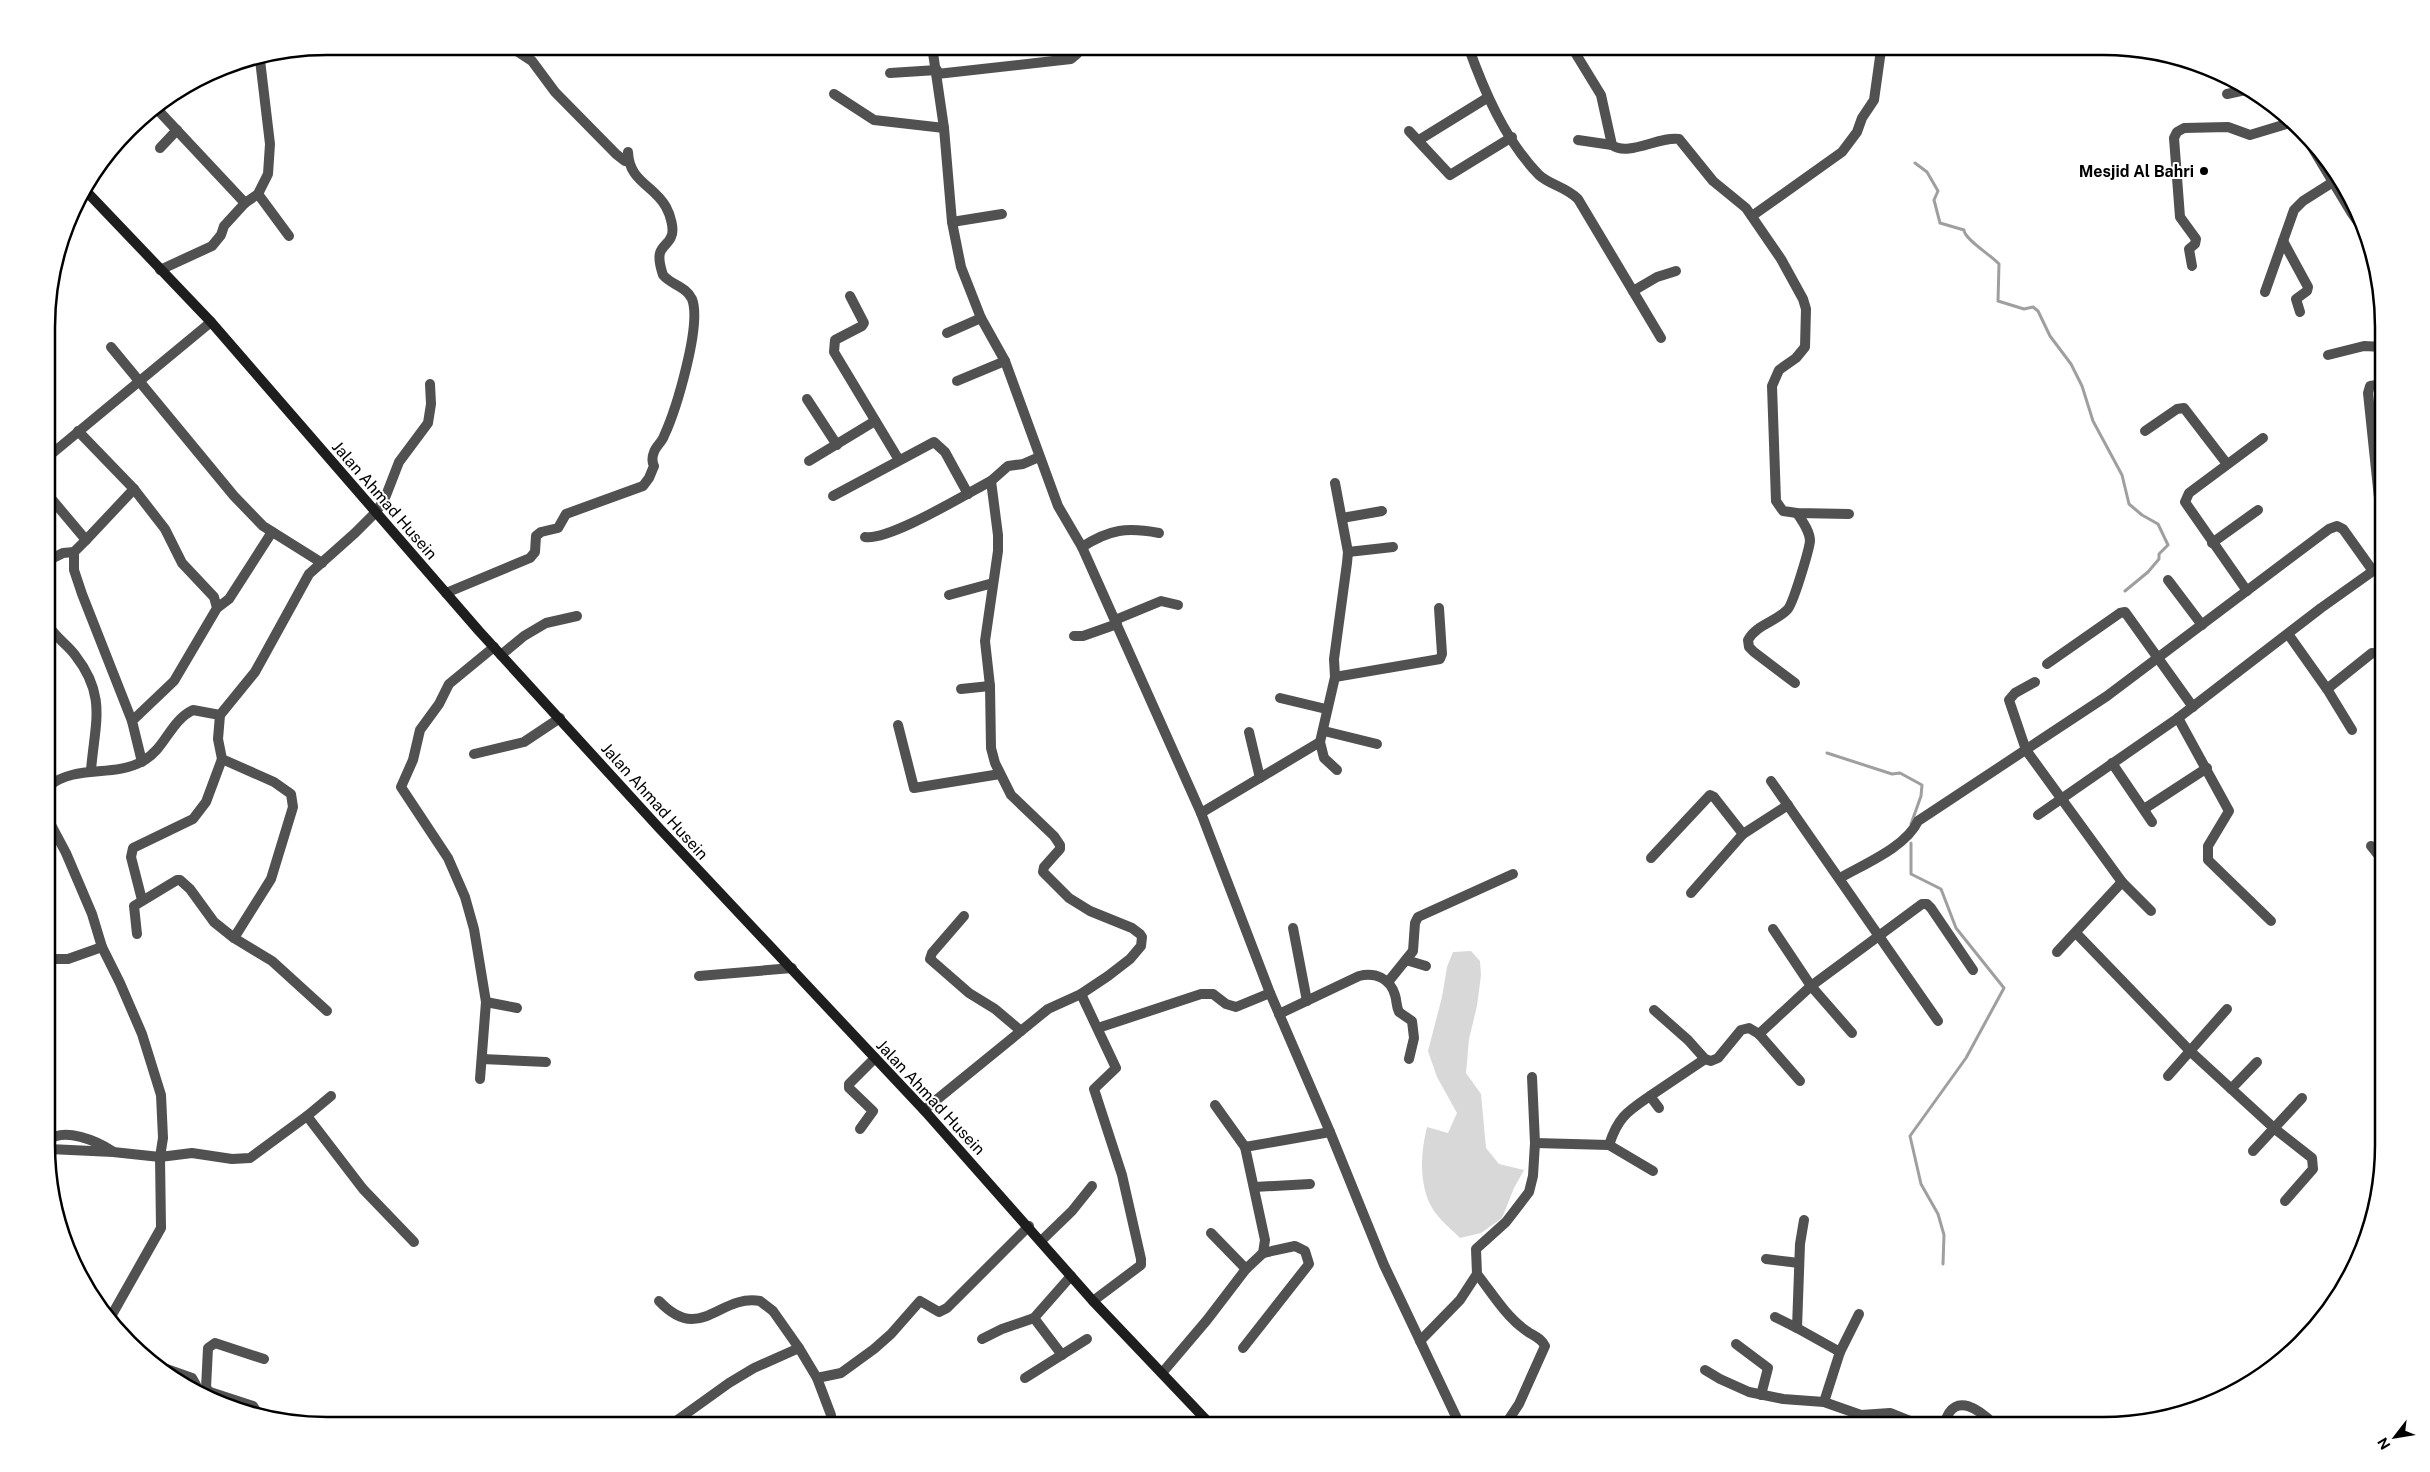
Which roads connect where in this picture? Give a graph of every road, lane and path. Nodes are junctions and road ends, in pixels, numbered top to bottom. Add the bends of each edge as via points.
1 (523, 55) edge
2 (934, 55) edge
3 (1076, 55) edge
4 (1471, 55) edge
5 (1577, 55) edge
6 (1880, 55) edge
7 (260, 63) edge
8 (937, 72) junction
9 (890, 73) dead end
10 (2239, 91) edge
11 (834, 94) dead end
12 (2227, 94) dead end
13 (1487, 98) junction
14 (160, 112) edge
15 (2284, 125) edge
16 (944, 128) junction
17 (177, 130) junction
18 (1409, 131) dead end
19 (1512, 138) junction
20 (1419, 140) junction
21 (1578, 140) dead end
22 (1612, 145) junction
23 (160, 148) dead end
24 (2333, 182) joint
25 (2340, 192) edge
26 (258, 194) junction
27 (89, 195) edge
28 (245, 203) junction
29 (1002, 214) dead end
30 (1752, 216) junction
31 (952, 222) junction
32 (289, 236) dead end
33 (2283, 241) junction
34 (2192, 266) dead end
35 (160, 270) junction
36 (1676, 271) dead end
37 (1633, 291) junction
38 (2265, 292) dead end
39 (850, 296) dead end
40 (2300, 312) dead end
41 (982, 318) junction
42 (211, 322) junction
43 (947, 333) dead end
44 (1661, 338) dead end
45 (111, 347) dead end
46 (2375, 347) edge
47 (2328, 355) dead end
48 (1005, 361) junction
49 (138, 380) junction
50 (957, 381) dead end
51 (430, 384) dead end
52 (2375, 385) edge
53 (807, 399) dead end
54 (876, 421) junction
55 (78, 430) junction
56 (2145, 432) dead end
57 (2263, 438) dead end
58 (837, 444) junction
59 (55, 451) edge
60 (1040, 457) junction
61 (899, 460) junction
62 (2375, 460) edge
63 (810, 461) dead end
64 (2227, 464) junction
65 (991, 481) junction
66 (1336, 482) dead end
67 (134, 489) junction
68 (968, 494) junction
69 (833, 496) dead end
70 (55, 503) edge
71 (2258, 510) dead end
72 (1382, 511) dead end
73 (376, 512) junction
74 (1797, 513) junction
75 (1849, 514) dead end
76 (1342, 518) junction
77 (272, 532) junction
78 (1159, 533) dead end
79 (865, 537) dead end
80 (86, 540) junction
81 (2212, 543) junction
82 (1082, 547) junction
83 (1393, 547) dead end
84 (74, 552) junction
85 (1348, 552) junction
86 (55, 557) edge
87 (322, 563) junction
88 (2375, 566) edge
89 (2375, 572) edge
90 (2168, 580) dead end
91 (993, 583) junction
92 (2247, 591) junction
93 (446, 592) junction
94 (949, 595) dead end
95 (1178, 605) dead end
96 (218, 608) junction
97 (1439, 608) dead end
98 (577, 616) dead end
99 (1116, 622) junction
100 (2202, 625) junction
101 (2288, 634) junction
102 (55, 636) edge
103 (1074, 636) dead end
104 (494, 647) junction
105 (2375, 653) edge
106 (501, 655) junction
107 (2158, 657) junction
108 (2048, 664) dead end
109 (1335, 677) junction
110 (2035, 682) dead end
111 (1795, 683) dead end
112 (990, 686) junction
113 (961, 689) dead end
114 (2327, 689) junction
115 (1280, 698) dead end
116 (2193, 707) junction
117 (1326, 709) junction
118 (220, 715) junction
119 (560, 718) junction
120 (2178, 718) junction
121 (132, 720) junction
122 (898, 725) dead end
123 (2352, 730) dead end
124 (1324, 731) junction
125 (1250, 732) dead end
126 (1320, 742) junction
127 (1377, 744) dead end
128 (2026, 750) junction
129 (474, 754) dead end
130 (222, 758) junction
131 (142, 762) junction
132 (2112, 763) junction
133 (2207, 768) junction
134 (91, 770) junction
135 (1337, 770) dead end
136 (1000, 774) junction
137 (1260, 778) junction
138 (55, 781) edge
139 (1771, 781) dead end
140 (2062, 798) junction
141 (1788, 805) junction
142 (2144, 809) junction
143 (1201, 813) junction
144 (2038, 815) dead end
145 (2152, 822) dead end
146 (55, 832) edge
147 (1743, 834) junction
148 (2371, 846) dead end
149 (2375, 851) edge
150 (1652, 858) dead end
151 (1513, 874) dead end
152 (1840, 878) junction
153 (2122, 882) junction
154 (1691, 893) dead end
155 (142, 900) junction
156 (2151, 910) dead end
157 (964, 916) dead end
158 (2271, 921) dead end
159 (1293, 928) dead end
160 (1773, 930) dead end
161 (2076, 933) junction
162 (137, 934) dead end
163 (1878, 935) junction
164 (234, 938) junction
165 (102, 947) junction
166 (2057, 952) dead end
167 (55, 958) edge
168 (1406, 960) junction
169 (1426, 966) dead end
170 (792, 968) junction
171 (1973, 970) dead end
172 (699, 976) dead end
173 (1388, 982) junction
174 (1811, 986) junction
175 (1270, 993) junction
176 (1081, 994) junction
177 (1307, 1001) junction
178 (486, 1002) junction
179 (517, 1008) dead end
180 (2227, 1009) dead end
181 (1654, 1010) dead end
182 (327, 1011) dead end
183 (1278, 1014) junction
184 (1938, 1021) dead end
185 (1098, 1028) junction
186 (1021, 1031) junction
187 (1852, 1033) dead end
188 (1759, 1034) junction
189 (2191, 1052) junction
190 (875, 1058) junction
191 (482, 1059) junction
192 (1409, 1059) dead end
193 (1705, 1059) junction
194 (546, 1062) dead end
195 (2257, 1062) dead end
196 (2168, 1076) dead end
197 (1532, 1078) dead end
198 (480, 1079) dead end
199 (1800, 1081) dead end
200 (2231, 1090) junction
201 (331, 1096) dead end
202 (1650, 1096) junction
203 (2302, 1098) dead end
204 (1215, 1105) dead end
205 (1658, 1108) dead end
206 (924, 1110) junction
207 (307, 1116) junction
208 (860, 1129) dead end
209 (2275, 1129) junction
210 (1330, 1132) junction
211 (55, 1137) edge
212 (1535, 1143) junction
213 (1609, 1145) junction
214 (1245, 1147) junction
215 (55, 1149) edge
216 (2253, 1151) dead end
217 (113, 1152) junction
218 (160, 1157) junction
219 (1652, 1171) dead end
220 (1310, 1184) dead end
221 (1092, 1186) dead end
222 (1254, 1187) junction
223 (2285, 1201) dead end
224 (1804, 1220) dead end
225 (1029, 1226) junction
226 (1211, 1233) dead end
227 (1041, 1241) junction
228 (414, 1242) dead end
229 (1263, 1253) junction
230 (1766, 1259) dead end
231 (1799, 1263) junction
232 (1246, 1270) junction
233 (1477, 1274) junction
234 (1071, 1276) junction
235 (659, 1301) dead end
236 (1093, 1301) junction
237 (113, 1313) edge
238 (1859, 1314) dead end
239 (1775, 1317) dead end
240 (1034, 1318) junction
241 (1797, 1328) junction
242 (982, 1339) dead end
243 (1087, 1339) dead end
244 (1420, 1341) junction
245 (1736, 1344) dead end
246 (800, 1348) junction
247 (1242, 1348) dead end
248 (1840, 1352) junction
249 (1062, 1355) junction
250 (264, 1359) dead end
251 (175, 1370) edge
252 (1705, 1370) dead end
253 (1162, 1373) junction
254 (817, 1378) junction
255 (1025, 1378) dead end
256 (194, 1383) edge
257 (207, 1389) edge
258 (1761, 1395) junction
259 (226, 1397) edge
260 (1824, 1402) junction
261 (254, 1407) edge
262 (832, 1415) dead end
263 (681, 1417) edge
264 (1203, 1417) edge
265 (1456, 1417) edge
266 (1510, 1417) edge
267 (1900, 1417) edge
268 (1947, 1417) edge
269 (1986, 1417) edge

1 - 93 street via 532,61 555,92 616,154 625,161 628,156 634,175 666,208 673,232 661,251 661,269 665,278 688,292 694,308 686,373 674,415 661,444 654,450 654,466 643,486 566,514 559,527 536,536 535,552 530,558
2 - 8 street
3 - 8 street via 1071,59
4 - 13 street
5 - 22 street via 1601,95
6 - 30 street via 1874,100 1842,152
7 - 26 street via 270,144 268,174
8 - 9 street
8 - 16 street
10 - 12 street
11 - 16 street via 874,120
13 - 19 street
13 - 20 street
14 - 17 street
15 - 34 street via 2250,135 2228,127 2184,128 2177,132 2174,138 2180,217 2196,239 2189,249
16 - 31 street
17 - 23 street
17 - 28 street
18 - 20 street
19 - 20 street via 1452,175
19 - 37 street via 1539,175 1578,199
21 - 22 street
22 - 30 street via 1630,149 1668,138 1679,139 1714,181
24 - 25 street
24 - 33 street via 2298,205
26 - 28 street
26 - 32 street
27 - 35 main road, Jalan Ahmad Husein
28 - 35 street via 224,226 212,246
29 - 31 street
30 - 74 street via 1781,259 1806,309 1805,347 1780,370 1772,386 1776,501 1783,511
31 - 41 street via 962,267
33 - 38 street
33 - 40 street via 2308,287 2296,299
35 - 42 main road, Jalan Ahmad Husein
36 - 37 street via 1657,277
37 - 44 street
39 - 54 street via 864,323 835,340 834,352
41 - 43 street
41 - 48 street
42 - 49 street
42 - 73 main road, Jalan Ahmad Husein
45 - 49 street
46 - 47 street via 2364,346
48 - 50 street
48 - 60 street
49 - 55 street
49 - 77 street via 234,496
51 - 73 street via 432,404 428,423 399,462
52 - 62 street via 2370,386 2368,394
53 - 58 street
54 - 58 street
54 - 61 street
55 - 59 street
55 - 67 street
56 - 64 street via 2177,409 2184,408
57 - 64 street
58 - 63 street
60 - 65 street via 1008,466
60 - 82 street via 1058,506
61 - 68 street via 929,444 938,444
61 - 69 street
64 - 81 street via 2185,498 2186,507
65 - 68 street
65 - 91 street via 998,535
66 - 76 street
67 - 80 street
67 - 96 street via 165,529 182,564 214,597
68 - 79 street via 875,538
70 - 80 street
71 - 81 street
72 - 76 street
73 - 87 street
73 - 93 main road, Jalan Ahmad Husein
74 - 75 street
74 - 111 street via 1810,542 1792,602 1787,611 1756,630 1748,640 1754,652
76 - 85 street
77 - 87 street
77 - 96 street via 229,599
78 - 82 street via 1120,530 1102,535
80 - 84 street
81 - 92 street
82 - 99 street
83 - 85 street
84 - 86 street
84 - 121 street via 74,570 82,594
85 - 109 street
87 - 118 street via 309,574 255,672
88 - 92 street via 2337,526
89 - 101 street
90 - 100 street
91 - 94 street
91 - 112 street via 985,641
92 - 100 street
93 - 104 main road, Jalan Ahmad Husein
95 - 99 street via 1161,601
96 - 121 street via 174,681
97 - 109 street via 1440,659
98 - 106 street via 546,623
99 - 103 street via 1083,636
99 - 143 street
100 - 107 street
101 - 114 street
101 - 116 street
102 - 134 street via 74,653 89,675 98,702
104 - 106 main road, Jalan Ahmad Husein
104 - 178 street via 449,684 420,730 413,760 401,787 448,858 465,897 474,929
105 - 114 street
106 - 119 main road, Jalan Ahmad Husein
107 - 108 street via 2135,622 2123,612
107 - 116 street
107 - 128 street via 2107,696
109 - 117 street
110 - 128 street via 2009,700
112 - 113 street
112 - 136 street via 991,748
114 - 123 street
115 - 117 street
116 - 120 street
117 - 124 street
118 - 130 street via 218,739
118 - 131 street via 193,710 185,714 155,753
119 - 129 street via 524,742
119 - 170 main road, Jalan Ahmad Husein
120 - 132 street
120 - 133 street
121 - 131 street
122 - 136 street via 914,788
124 - 126 street
124 - 127 street
125 - 137 street
126 - 135 street via 1324,758
126 - 137 street
128 - 140 street
128 - 152 street via 1918,821 1912,833 1898,844
130 - 155 street via 206,802 193,819 133,848 131,857
130 - 164 street via 274,782 290,794 293,807 271,879
131 - 134 street via 116,771
132 - 140 street
132 - 142 street
133 - 142 street
133 - 158 street via 2229,811 2208,846 2208,860
134 - 138 street
136 - 176 street via 1016,802 1060,845 1059,851 1044,867 1050,881 1083,908 1132,928 1142,937 1141,946 1130,959
137 - 143 street
139 - 141 street
140 - 144 street
140 - 153 street
141 - 147 street
141 - 152 street
142 - 145 street
143 - 175 street
146 - 165 street via 92,914
147 - 150 street via 1710,795
147 - 154 street
148 - 149 street
151 - 168 street via 1418,917 1413,951
152 - 163 street
153 - 156 street
153 - 161 street
155 - 162 street via 134,907
155 - 164 street via 180,880 214,922
157 - 186 street via 930,959
159 - 177 street
160 - 174 street
161 - 166 street
161 - 189 street
163 - 171 street via 1922,904 1927,904
163 - 174 street
163 - 184 street
164 - 182 street via 272,961
165 - 167 street via 68,958
165 - 218 street via 142,1034 160,1095 163,1138
168 - 169 street
168 - 173 street
170 - 172 street
170 - 190 main road, Jalan Ahmad Husein
173 - 177 street via 1369,974
173 - 192 street via 1395,994 1397,1009 1409,1017 1414,1028
174 - 187 street
174 - 188 street
175 - 183 street
175 - 185 street via 1236,1006 1226,1004 1213,994 1201,994
176 - 185 street
176 - 186 street via 1048,1009
177 - 183 street
178 - 179 street
178 - 191 street
180 - 189 street
181 - 193 street
183 - 210 street
185 - 236 street via 1116,1068 1096,1085 1095,1094 1122,1174 1141,1265
186 - 206 street
188 - 193 street via 1749,1028 1741,1030 1718,1058
188 - 199 street
189 - 196 street
189 - 200 street
190 - 206 main road, Jalan Ahmad Husein
190 - 208 street via 849,1084 849,1088 873,1111
191 - 194 street
191 - 198 street
193 - 202 street
195 - 200 street
197 - 212 street
200 - 209 street
201 - 207 street
202 - 205 street
202 - 213 street via 1625,1113
203 - 209 street
204 - 214 street
206 - 225 main road, Jalan Ahmad Husein
207 - 218 street via 250,1158 192,1154
207 - 228 street via 363,1190
209 - 216 street
209 - 223 street via 2314,1163 2313,1169
210 - 214 street
210 - 244 street via 1384,1266
211 - 217 street via 70,1136 102,1145
212 - 213 street
212 - 233 street via 1529,1192 1506,1222 1476,1249
213 - 219 street
214 - 222 street
215 - 217 street
217 - 218 street
218 - 237 street via 161,1228
220 - 222 street
221 - 227 street
222 - 229 street via 1265,1240
224 - 231 street
225 - 227 main road, Jalan Ahmad Husein
225 - 254 street via 947,1308 939,1312 920,1301 868,1354 841,1373
226 - 232 street
227 - 234 main road, Jalan Ahmad Husein
229 - 232 street
229 - 247 street via 1296,1246 1305,1251 1309,1264
230 - 231 street
231 - 241 street
232 - 253 street
233 - 244 street via 1460,1300
233 - 266 street via 1509,1316 1545,1346
234 - 236 main road, Jalan Ahmad Husein
234 - 240 street
235 - 246 street via 672,1314 688,1320 737,1304 760,1301 773,1311
236 - 253 main road, Jalan Ahmad Husein
238 - 248 street
239 - 241 street
240 - 242 street
240 - 249 street
241 - 248 street
243 - 249 street
244 - 265 street
245 - 258 street via 1768,1368
246 - 254 street
246 - 263 street via 728,1382
248 - 260 street
249 - 255 street
250 - 257 street via 215,1343 208,1348
251 - 256 street via 192,1378
252 - 258 street via 1734,1386
253 - 264 main road, Jalan Ahmad Husein
254 - 262 street
258 - 260 street via 1783,1400
259 - 261 street
260 - 267 street via 1861,1415 1890,1413
268 - 269 street via 1960,1406 1968,1406 1978,1409

